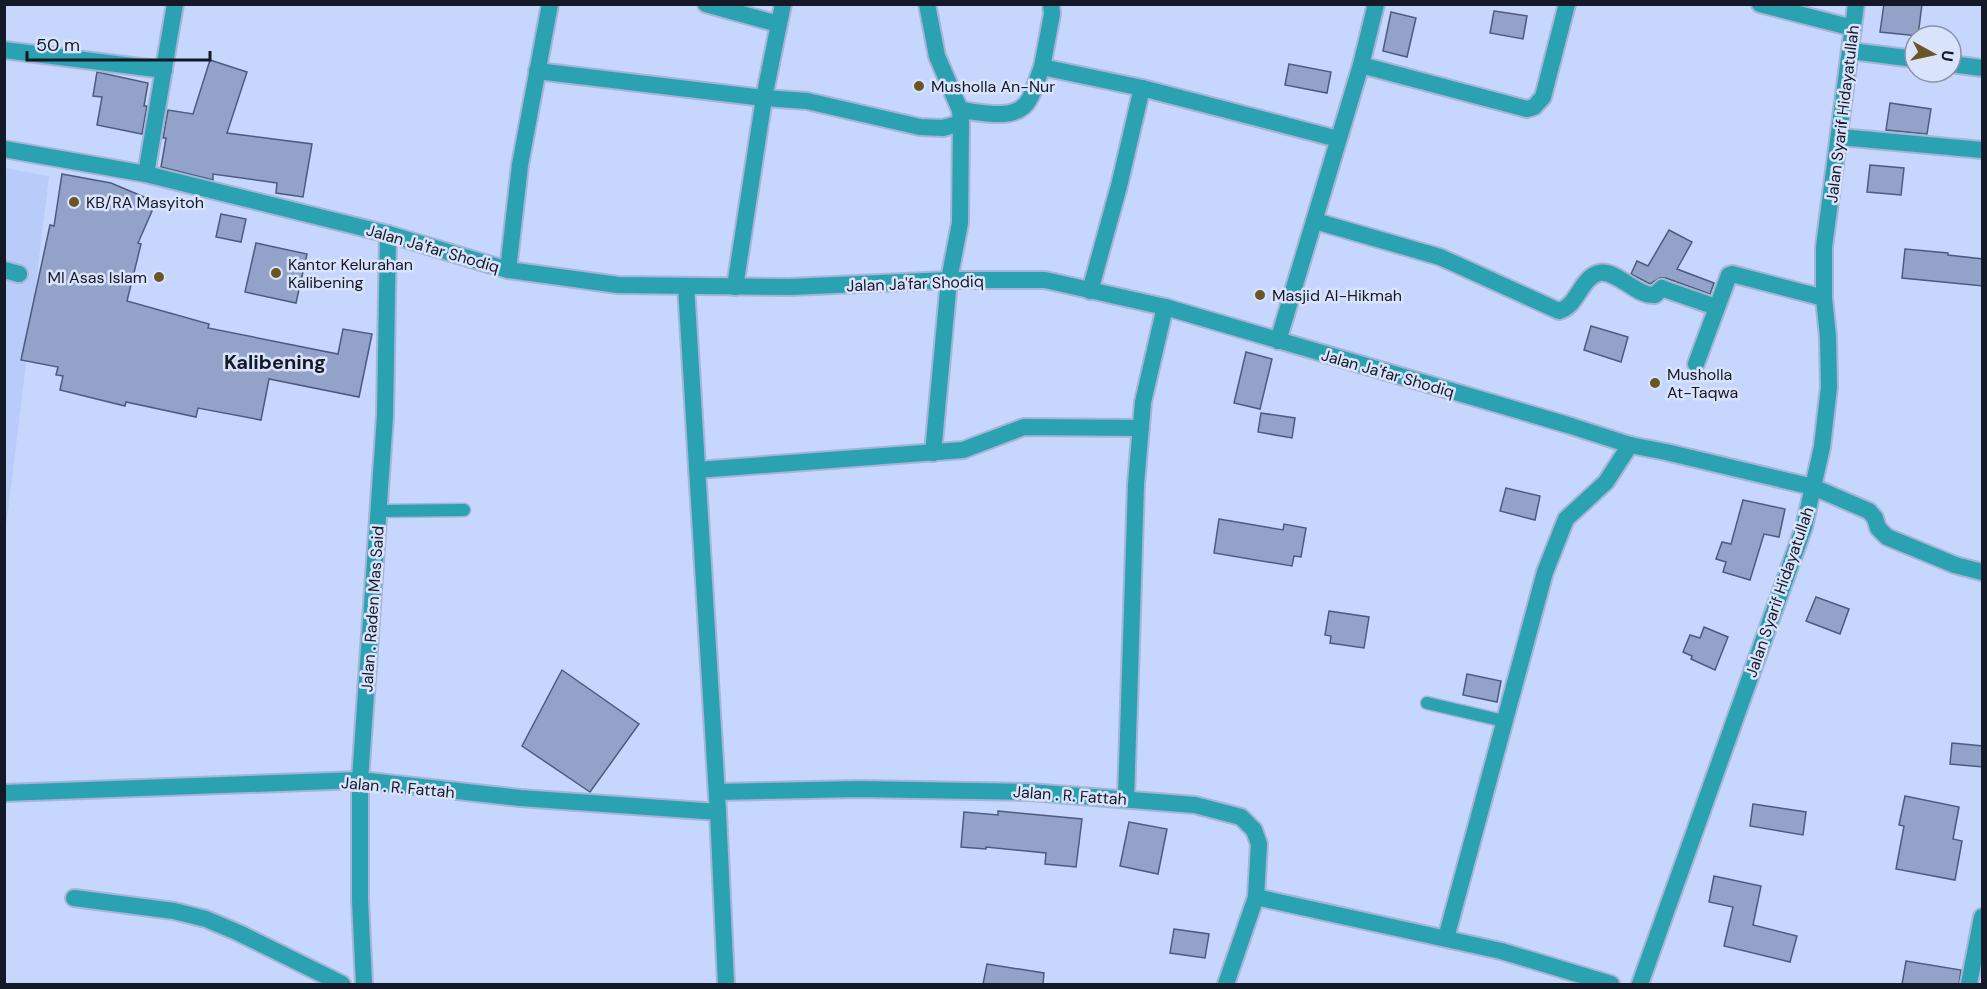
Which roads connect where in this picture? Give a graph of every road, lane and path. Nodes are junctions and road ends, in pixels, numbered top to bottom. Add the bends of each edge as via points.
1 (175, 4) edge
2 (550, 4) edge
3 (706, 4) edge
4 (783, 4) edge
5 (927, 4) edge
6 (1051, 4) edge
7 (1376, 4) edge
8 (1567, 4) edge
9 (1760, 4) edge
10 (1856, 4) edge
11 (778, 24) junction
12 (1853, 28) junction
13 (4, 50) edge
14 (1851, 51) junction
15 (1903, 58) edge
16 (1361, 65) junction
17 (1963, 66) edge
18 (1042, 67) junction
19 (1983, 68) edge
20 (164, 70) junction
21 (537, 71) junction
22 (1142, 88) junction
23 (764, 98) junction
24 (961, 116) junction
25 (1840, 137) junction
26 (1338, 139) junction
27 (4, 149) edge
28 (1983, 150) edge
29 (146, 174) junction
30 (1315, 221) junction
31 (388, 234) junction
32 (508, 270) junction
33 (949, 280) junction
34 (686, 286) junction
35 (735, 287) junction
36 (1090, 291) junction
37 (1824, 298) junction
38 (1716, 307) junction
39 (1165, 308) junction
40 (1278, 340) junction
41 (1696, 364) dead end
42 (1141, 428) junction
43 (1630, 445) junction
44 (933, 453) junction
45 (697, 470) junction
46 (1813, 487) junction
47 (464, 510) dead end
48 (379, 511) junction
49 (1983, 572) edge
50 (1427, 703) dead end
51 (1504, 721) junction
52 (360, 780) junction
53 (717, 792) junction
54 (4, 793) edge
55 (1126, 799) junction
56 (718, 812) junction
57 (1256, 897) junction
58 (74, 898) dead end
59 (1983, 916) edge
60 (1446, 938) junction
61 (342, 984) edge
62 (364, 984) edge
63 (726, 984) edge
64 (1226, 984) edge
65 (1611, 984) edge
66 (1640, 984) edge
67 (1969, 984) edge

1 - 20 street
2 - 21 street
3 - 11 street
4 - 11 street
5 - 24 street via 937,56
6 - 18 street
7 - 16 street
8 - 16 street via 1543,97 1527,109
9 - 12 street
10 - 12 street, Jalan Syarif Hidayatullah
11 - 23 street
12 - 14 street, Jalan Syarif Hidayatullah
13 - 20 street
14 - 15 street
14 - 25 street, Jalan Syarif Hidayatullah
16 - 26 street
17 - 19 street
18 - 22 street
18 - 24 street via 1029,101 1020,109 1003,115
20 - 29 street
21 - 23 street
21 - 32 street via 520,165
22 - 26 street
22 - 36 street
23 - 24 street via 807,101 920,127 943,128
23 - 35 street
24 - 33 street via 960,224
25 - 28 street
25 - 37 street, Jalan Syarif Hidayatullah via 1824,247
26 - 30 street
27 - 29 street, Jalan Ja'far Shodiq
29 - 31 street, Jalan Ja'far Shodiq
30 - 38 street via 1440,257 1559,311 1600,273 1647,295 1655,295 1662,288
30 - 40 street
31 - 32 street, Jalan Ja'far Shodiq
31 - 48 street, Jalan . Raden Mas Said
32 - 34 street, Jalan Ja'far Shodiq via 618,285
33 - 35 street, Jalan Ja'far Shodiq
33 - 36 street, Jalan Ja'far Shodiq via 1045,280
33 - 44 street
34 - 35 street, Jalan Ja'far Shodiq
34 - 45 street
36 - 39 street, Jalan Ja'far Shodiq
37 - 38 street via 1732,274 1726,279
37 - 46 street, Jalan Syarif Hidayatullah via 1829,387
38 - 41 street
39 - 40 street, Jalan Ja'far Shodiq
39 - 42 street via 1143,402
40 - 43 street, Jalan Ja'far Shodiq
42 - 44 street via 1024,427 963,450
42 - 55 street
43 - 46 street, Jalan Ja'far Shodiq
43 - 51 street via 1606,482 1566,519 1545,572
44 - 45 street
45 - 53 street
46 - 49 street, Jalan Ja'far Shodiq via 1869,511 1887,537 1955,565
46 - 66 street, Jalan Syarif Hidayatullah via 1804,526
47 - 48 lane
48 - 52 street, Jalan . Raden Mas Said
50 - 51 lane
51 - 60 street
52 - 54 street, Jalan . R. Fattah
52 - 56 street, Jalan . R. Fattah via 520,798
52 - 62 street, Jalan . Raden Mas Said
53 - 55 street, Jalan . R. Fattah via 858,789 1030,792
53 - 56 street
55 - 57 street, Jalan . R. Fattah via 1195,805 1241,817 1254,830 1259,844
56 - 63 street
57 - 60 street
57 - 64 street, Jalan . R. Fattah
58 - 61 street via 206,919
59 - 67 street
60 - 65 street

